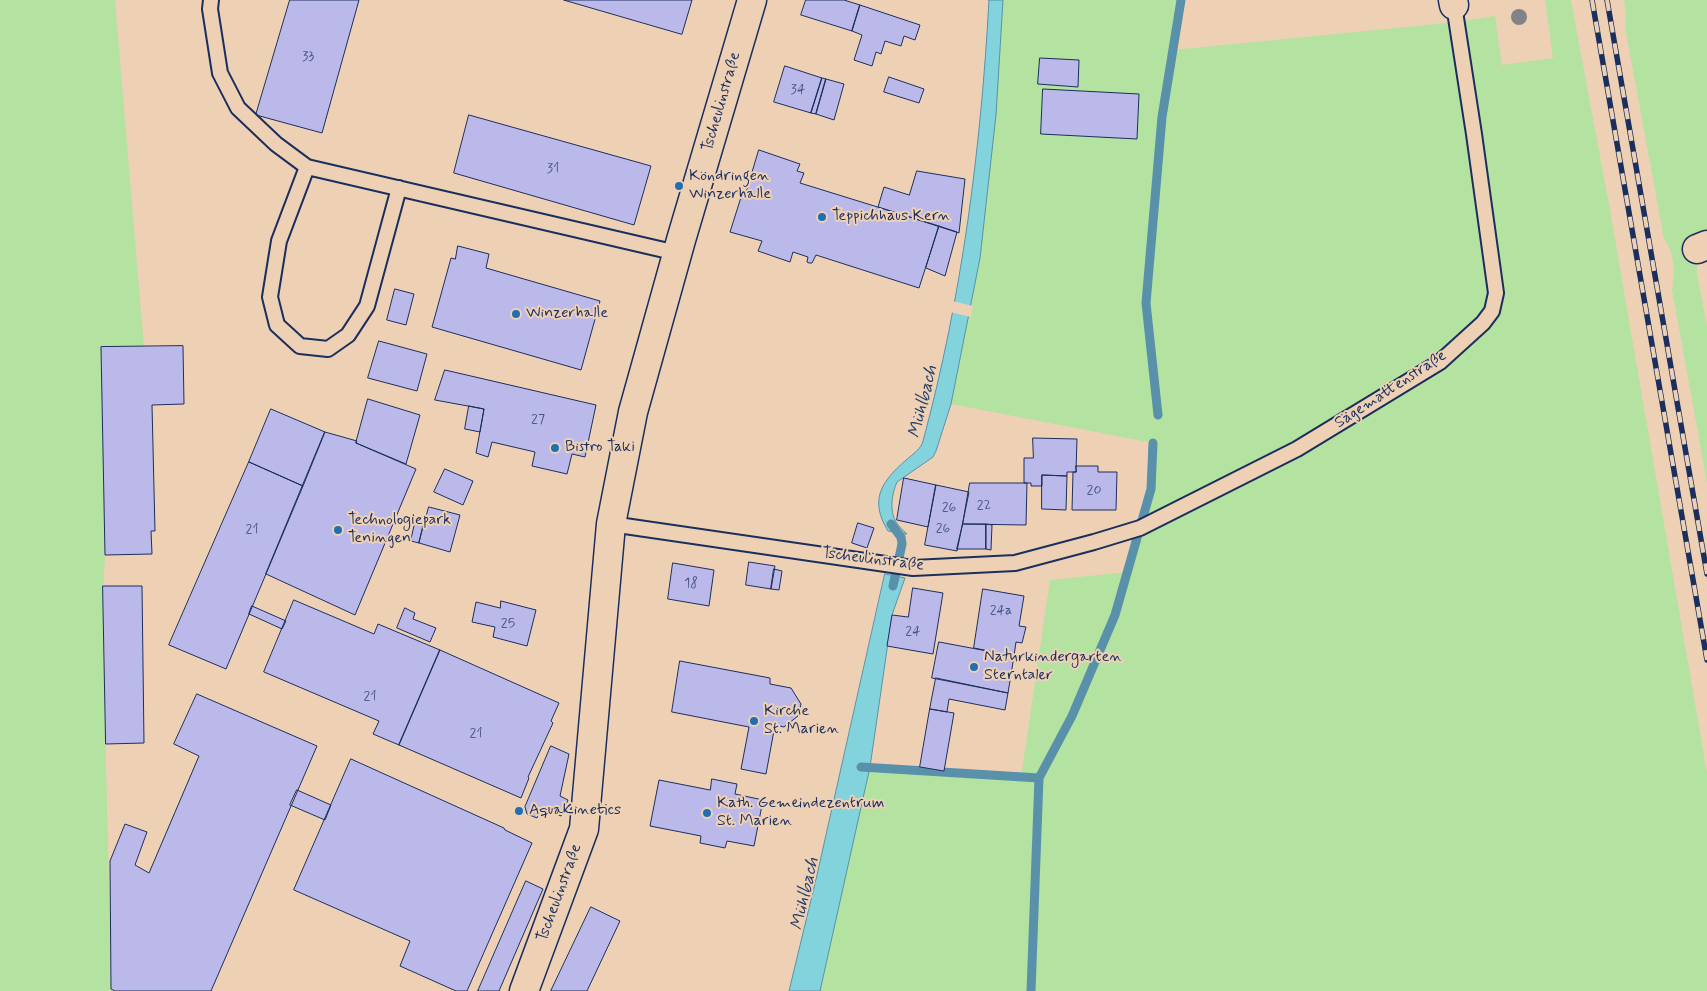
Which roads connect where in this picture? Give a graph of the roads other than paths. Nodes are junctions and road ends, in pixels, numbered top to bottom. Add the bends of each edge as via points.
1 (211, 0) edge
2 (752, 0) edge
3 (1453, 3) edge
4 (307, 167) junction
5 (399, 188) junction
6 (678, 253) junction
7 (1186, 504) joint
8 (611, 524) junction
9 (524, 991) edge

1 - 4 lane via 220,72 238,108 276,144
2 - 6 street, Tscheulinstraße
3 - 7 lane, Sägemattenstraße via 1496,293 1492,311 1440,362 1391,393 1297,449
4 - 5 lane
4 - 5 lane via 279,241 270,297 277,325 300,346 328,349 348,335 367,306
5 - 6 lane
6 - 8 street, Tscheulinstraße via 633,412
7 - 8 lane, Tscheulinstraße via 1140,528 1015,563 913,568
8 - 9 street, Tscheulinstraße via 584,829

